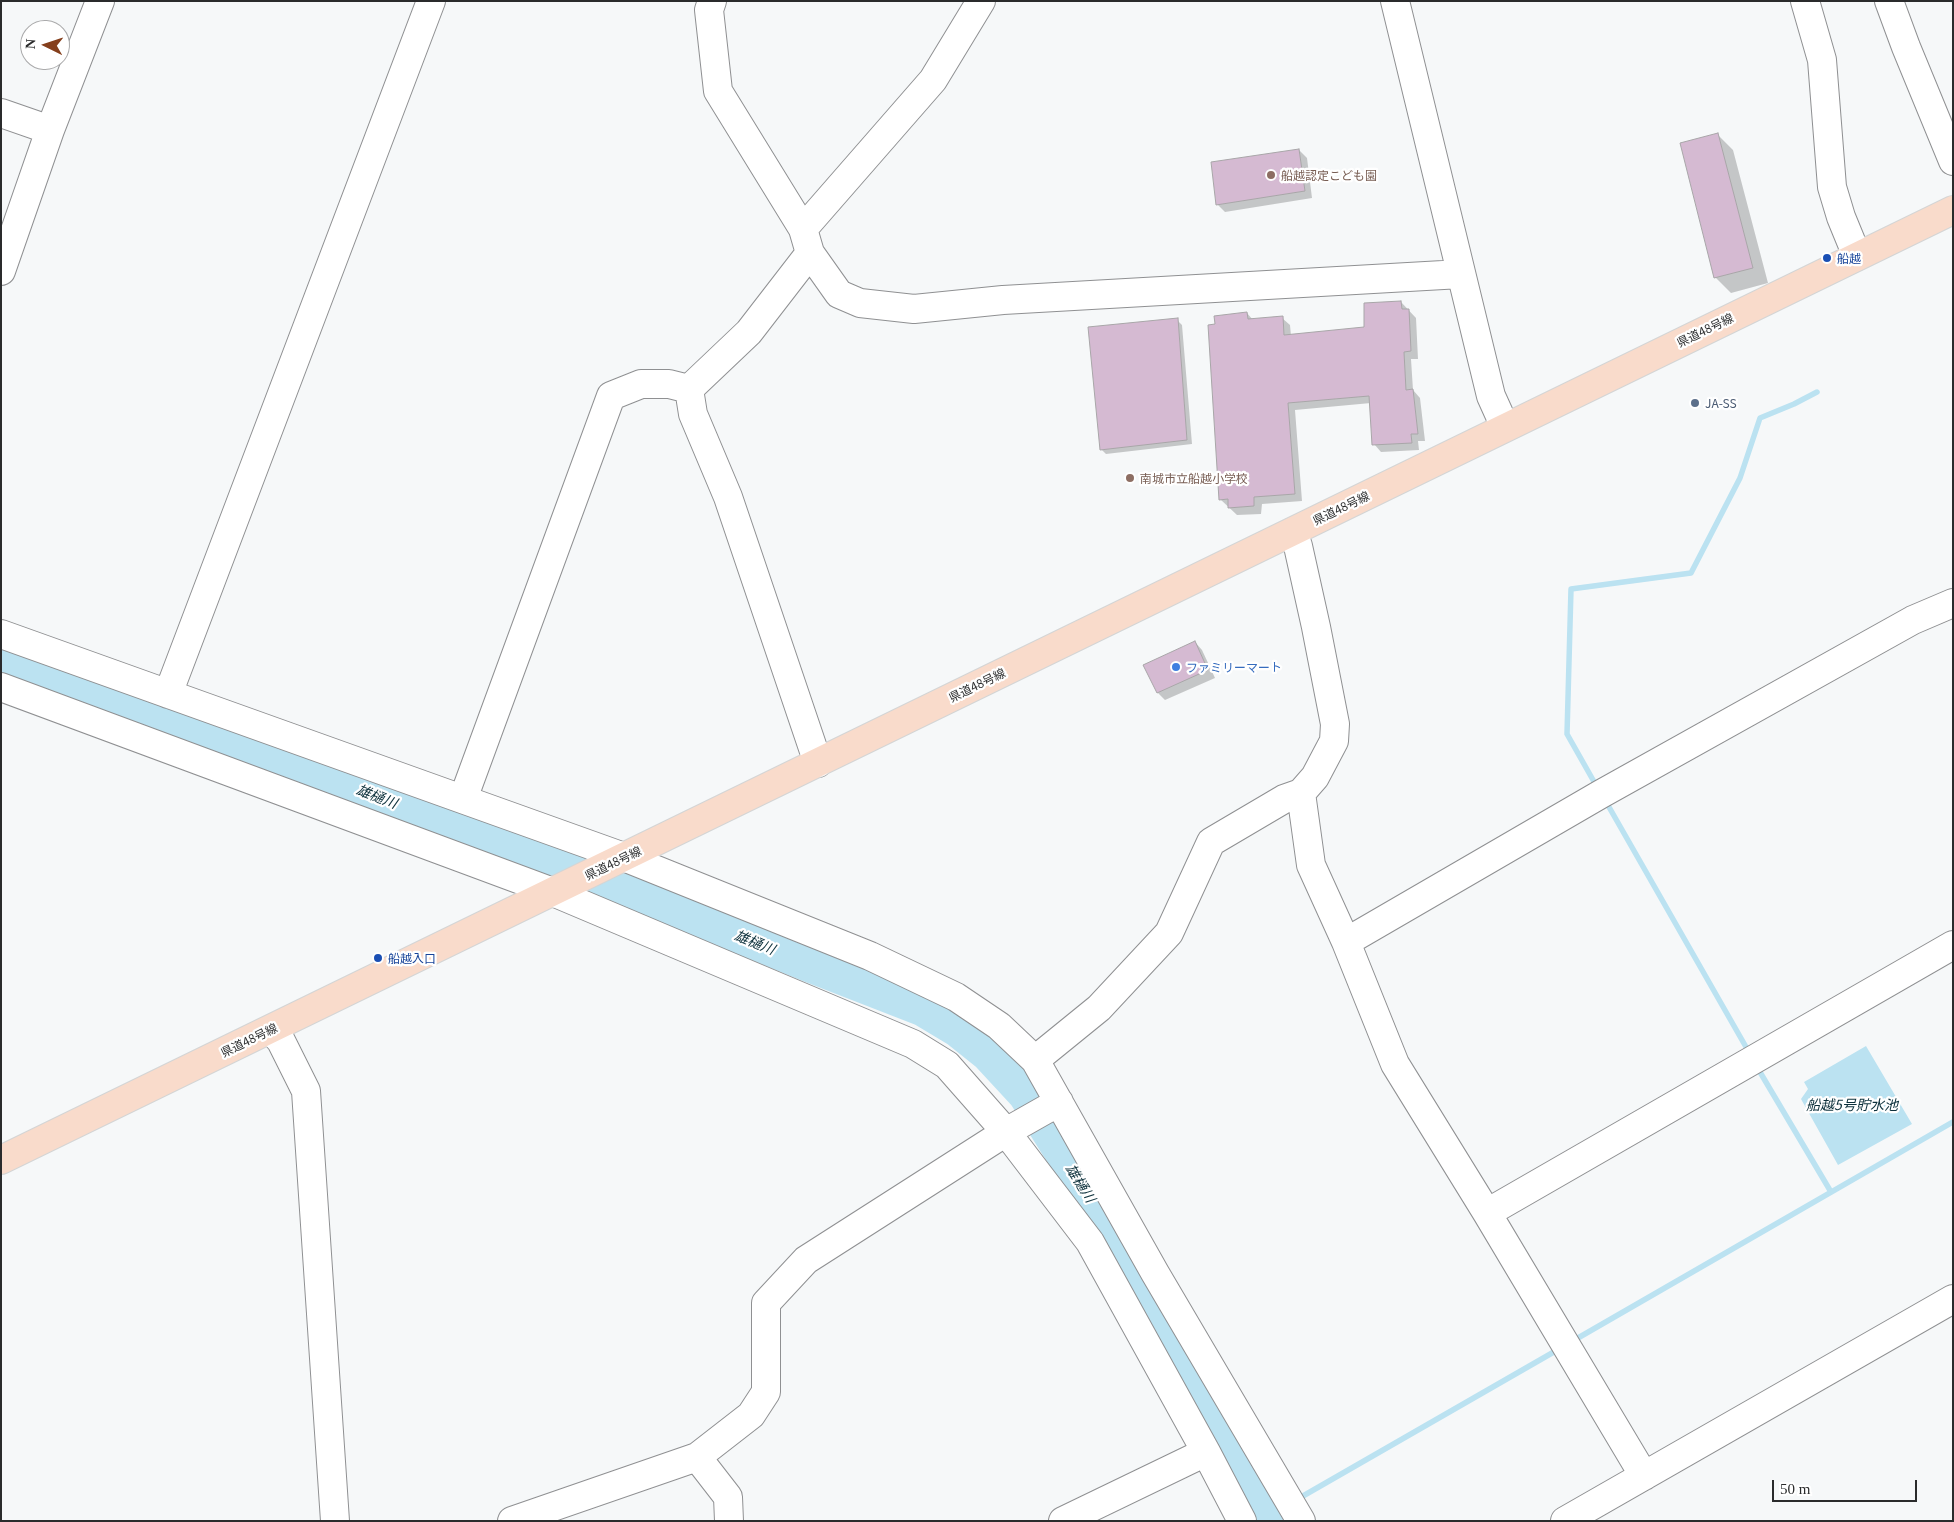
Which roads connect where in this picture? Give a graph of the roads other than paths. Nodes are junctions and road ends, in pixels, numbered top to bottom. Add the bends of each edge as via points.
1 (100, 1) edge
2 (431, 1) edge
3 (712, 1) edge
4 (981, 1) edge
5 (1395, 1) edge
6 (1805, 1) edge
7 (1889, 1) edge
8 (1, 113) edge
9 (50, 130) junction
10 (1953, 161) edge
11 (1953, 210) edge
12 (806, 241) junction
13 (1857, 256) junction
14 (1, 271) edge
15 (1461, 274) junction
16 (688, 388) junction
17 (1504, 427) junction
18 (1293, 532) junction
19 (1953, 603) edge
20 (1, 634) edge
21 (1, 687) edge
22 (168, 694) junction
23 (818, 762) junction
24 (1300, 793) junction
25 (463, 799) junction
26 (618, 861) junction
27 (560, 889) junction
28 (1346, 942) junction
29 (1953, 945) edge
30 (271, 1030) junction
31 (1035, 1060) junction
32 (1059, 1102) junction
33 (1006, 1132) junction
34 (1, 1160) edge
35 (1487, 1213) junction
36 (1953, 1299) edge
37 (1206, 1452) junction
38 (697, 1457) junction
39 (1644, 1476) junction
40 (335, 1521) edge
41 (512, 1521) edge
42 (730, 1521) edge
43 (1063, 1521) edge
44 (1242, 1521) edge
45 (1301, 1521) edge
46 (1565, 1521) edge

1 - 9 street
2 - 22 street
3 - 12 street via 709,10 718,92
4 - 12 street via 933,80
5 - 15 street
6 - 13 street via 1822,60 1832,187
7 - 10 street
8 - 9 street
9 - 14 street
11 - 13 main road, 県道48号線
12 - 15 street via 839,294 860,303 914,309 1012,300
12 - 16 street via 749,332
13 - 17 main road, 県道48号線
15 - 17 street via 1491,396
16 - 23 street via 693,414 728,497
16 - 25 street via 641,384 610,396
17 - 18 main road, 県道48号線
18 - 23 main road, 県道48号線
18 - 24 street via 1335,724 1334,741 1315,778
19 - 28 street via 1912,620
20 - 22 street
21 - 27 street
22 - 25 street
23 - 26 main road, 県道48号線
24 - 28 street via 1311,866
24 - 31 street via 1211,842 1169,933 1099,1008
25 - 26 street
26 - 27 main road, 県道48号線
26 - 31 street via 870,956 956,997 999,1026
27 - 30 main road, 県道48号線
27 - 33 street via 913,1044 946,1065
28 - 35 street via 1394,1064
29 - 35 street
30 - 34 main road, 県道48号線
30 - 40 street via 281,1041 306,1091
31 - 32 street
32 - 33 street
32 - 45 street
33 - 37 street via 1090,1242
33 - 38 street via 806,1260 766,1303 766,1392 751,1415
35 - 39 street
36 - 39 street
37 - 43 street
37 - 44 street
38 - 41 street
38 - 42 street via 728,1497
39 - 46 street

